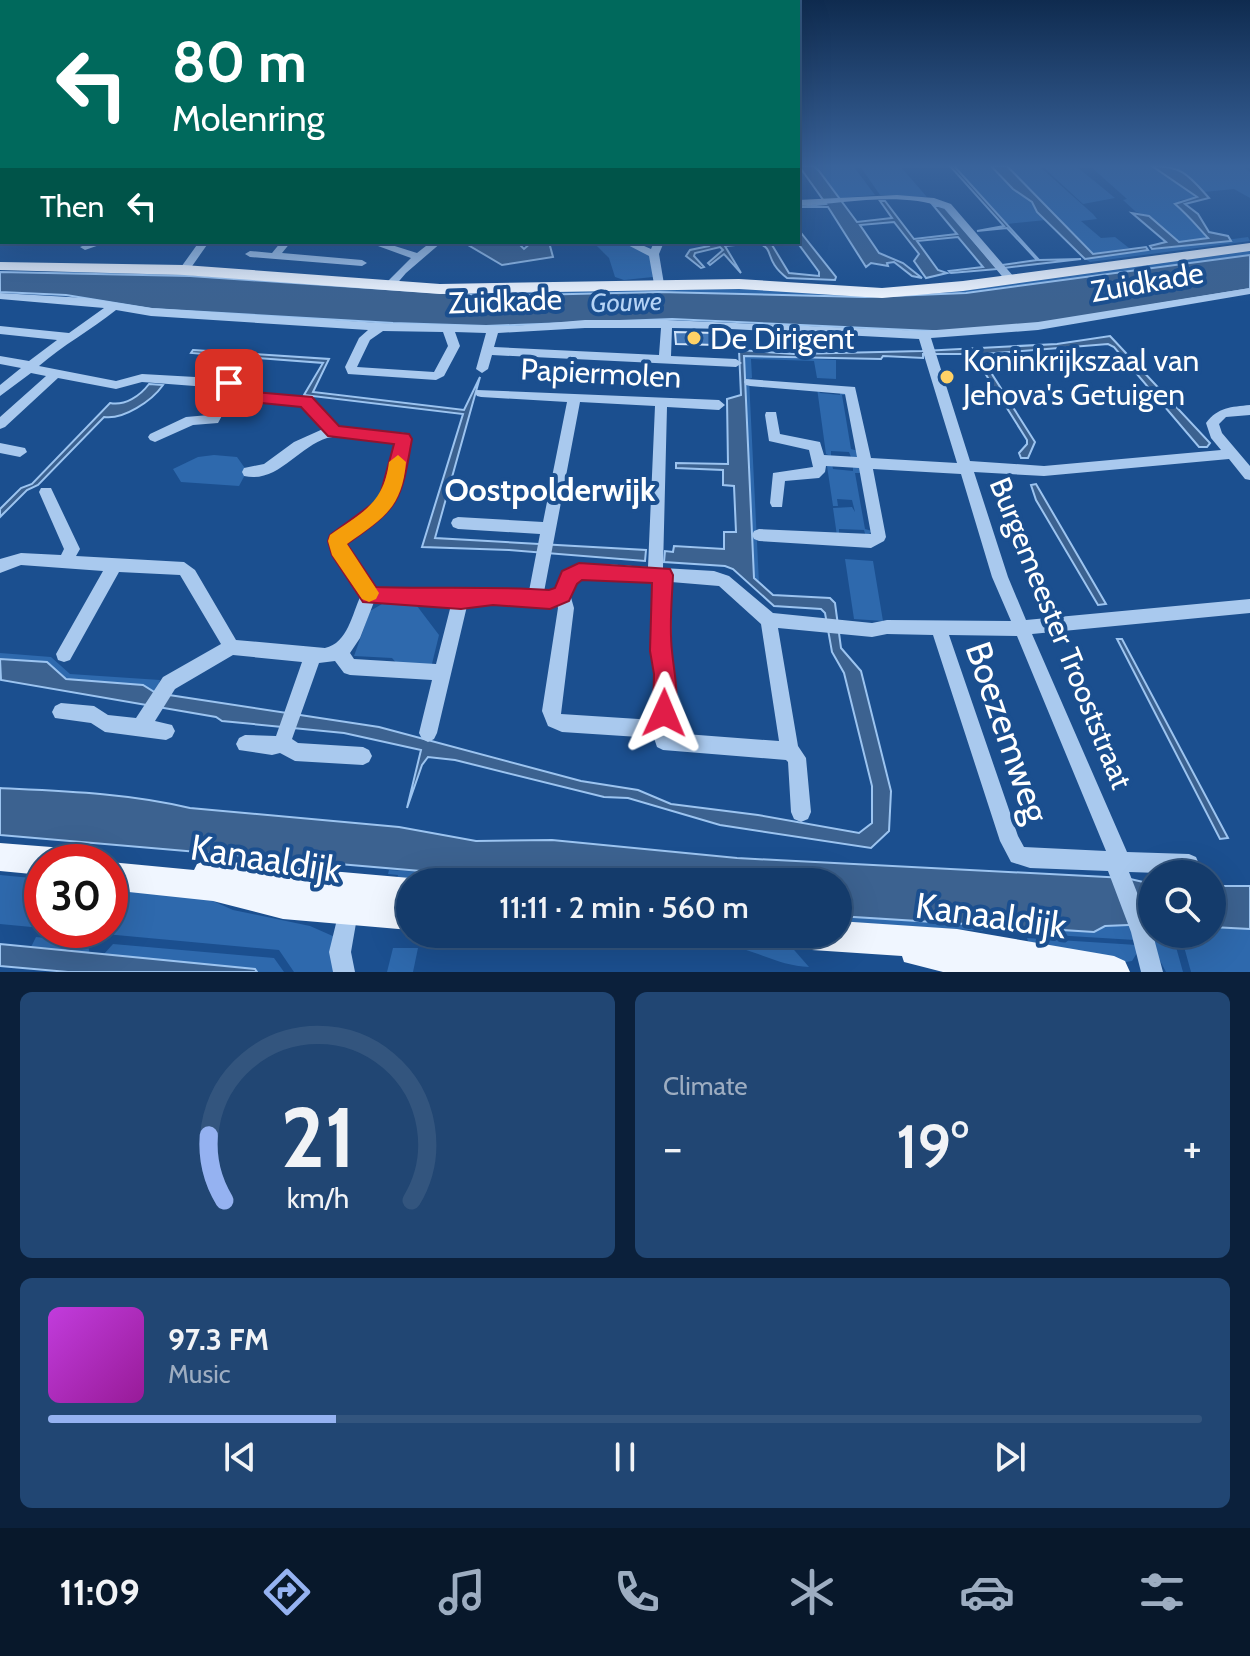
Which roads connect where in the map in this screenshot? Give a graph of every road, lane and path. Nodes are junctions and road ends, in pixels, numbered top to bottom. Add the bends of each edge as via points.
1 (953, 211) edge
2 (96, 244) edge
3 (203, 244) edge
4 (284, 244) edge
5 (378, 244) edge
6 (434, 244) edge
7 (632, 244) edge
8 (658, 244) edge
9 (85, 247) dead end
10 (1250, 247) edge
11 (250, 254) dead end
12 (654, 254) junction
13 (275, 256) junction
14 (418, 257) junction
15 (362, 263) dead end
16 (0, 266) edge
17 (184, 270) junction
18 (1010, 279) junction
19 (659, 284) junction
20 (390, 285) junction
21 (1250, 291) edge
22 (0, 296) edge
23 (112, 307) junction
24 (667, 324) junction
25 (380, 327) junction
26 (0, 330) edge
27 (448, 330) junction
28 (493, 330) junction
29 (924, 335) junction
30 (70, 337) junction
31 (487, 351) junction
32 (665, 359) junction
33 (0, 360) edge
34 (736, 363) dead end
35 (29, 367) junction
36 (482, 369) dead end
37 (55, 374) junction
38 (750, 382) dead end
39 (242, 390) junction
40 (0, 392) edge
41 (481, 393) dead end
42 (574, 399) junction
43 (661, 404) junction
44 (719, 405) dead end
45 (1250, 410) edge
46 (771, 415) dead end
47 (0, 424) edge
48 (332, 430) junction
49 (155, 437) dead end
50 (0, 448) edge
51 (20, 452) dead end
52 (1231, 454) junction
53 (820, 460) junction
54 (865, 462) junction
55 (964, 468) junction
56 (249, 472) dead end
57 (1250, 475) edge
58 (46, 492) dead end
59 (777, 503) dead end
60 (458, 523) dead end
61 (549, 534) junction
62 (759, 535) dead end
63 (65, 562) junction
64 (115, 564) junction
65 (0, 566) edge
66 (659, 574) junction
67 (562, 594) junction
68 (370, 595) junction
69 (461, 599) junction
70 (535, 599) junction
71 (1250, 606) edge
72 (769, 620) junction
73 (1021, 627) junction
74 (939, 630) junction
75 (231, 647) junction
76 (339, 653) junction
77 (64, 654) dead end
78 (313, 655) junction
79 (443, 673) junction
80 (61, 712) dead end
81 (141, 726) junction
82 (663, 730) junction
83 (166, 731) dead end
84 (428, 733) dead end
85 (285, 737) junction
86 (245, 744) dead end
87 (790, 751) junction
88 (363, 756) dead end
89 (801, 812) dead end
90 (0, 857) edge
91 (24, 859) edge
92 (1138, 865) edge
93 (1119, 866) junction
94 (0, 867) edge
95 (128, 868) edge
96 (24, 869) edge
97 (128, 878) edge
98 (396, 894) edge
99 (351, 899) junction
100 (396, 911) edge
101 (852, 939) edge
102 (856, 939) junction
103 (344, 972) edge
104 (1021, 972) edge
105 (1114, 972) edge
106 (1152, 972) edge

1 - 18 street
2 - 9 street
3 - 17 street
4 - 13 street
5 - 14 street
6 - 14 street
7 - 12 street
8 - 12 street
10 - 18 main road
11 - 13 street
12 - 19 street
13 - 15 street
14 - 20 street
16 - 17 main road
17 - 20 main road
18 - 19 main road via 882,293
19 - 20 main road via 466,289
21 - 29 street, Zuidkade via 1038,326
22 - 23 street, Zuidkade
23 - 25 street, Zuidkade
23 - 30 street
24 - 28 street, Zuidkade
24 - 29 street, Zuidkade
24 - 32 street
25 - 27 street, Zuidkade
25 - 27 street via 365,338 352,371 436,376 454,346
26 - 30 street
27 - 28 street, Zuidkade
28 - 31 street
29 - 55 street, Burgemeester Trooststraat
30 - 35 street
31 - 32 street
31 - 36 street
32 - 34 street
33 - 35 street
35 - 37 street
35 - 40 street
37 - 39 street via 116,385 142,378 231,383
37 - 47 street
38 - 54 street via 849,388
39 - 48 street via 248,397 306,401
39 - 49 street via 226,398 213,420 191,420
41 - 42 street, Papiermolen
42 - 43 street, Papiermolen
42 - 61 street
43 - 44 street, Papiermolen
43 - 66 street
45 - 52 street via 1222,413 1212,423
46 - 53 street via 774,438 812,444
48 - 56 street via 258,473
48 - 68 street via 404,441 384,506 337,541
50 - 51 street
52 - 55 street via 1044,471
52 - 57 street
53 - 54 street
53 - 59 street via 817,473 778,477
54 - 55 street
54 - 62 street via 877,541
55 - 73 street, Burgemeester Trooststraat
58 - 63 street via 72,549
60 - 61 street
61 - 70 street
63 - 64 street
63 - 65 street via 21,559
64 - 75 street via 187,571
64 - 77 street
66 - 67 street via 579,571
66 - 72 street via 721,580
66 - 82 street
67 - 70 street
67 - 82 street via 566,608 554,720
68 - 69 street
68 - 76 street via 349,643
69 - 70 street
69 - 79 street
71 - 73 street, Boezemweg
72 - 74 street, Boezemweg
72 - 87 street
73 - 74 street, Boezemweg
73 - 93 street, Burgemeester Trooststraat
74 - 93 street, Boezemweg via 1018,855
75 - 78 street
75 - 81 street via 169,683
76 - 78 street
76 - 79 street via 350,667
78 - 85 street
79 - 84 street
80 - 81 street
81 - 83 street
82 - 87 street via 663,741
85 - 86 street via 272,746
85 - 88 street via 295,752
87 - 89 street via 797,758
90 - 91 main road
92 - 93 street
93 - 106 street, Burgemeester Trooststraat
94 - 96 main road
95 - 99 main road, Kanaaldijk
97 - 99 main road, Kanaaldijk via 213,886 283,904
98 - 99 main road, Kanaaldijk
99 - 100 main road, Kanaaldijk
99 - 103 street via 340,952
101 - 102 main road, Kanaaldijk
102 - 104 main road, Kanaaldijk
102 - 105 main road, Kanaaldijk via 957,944

